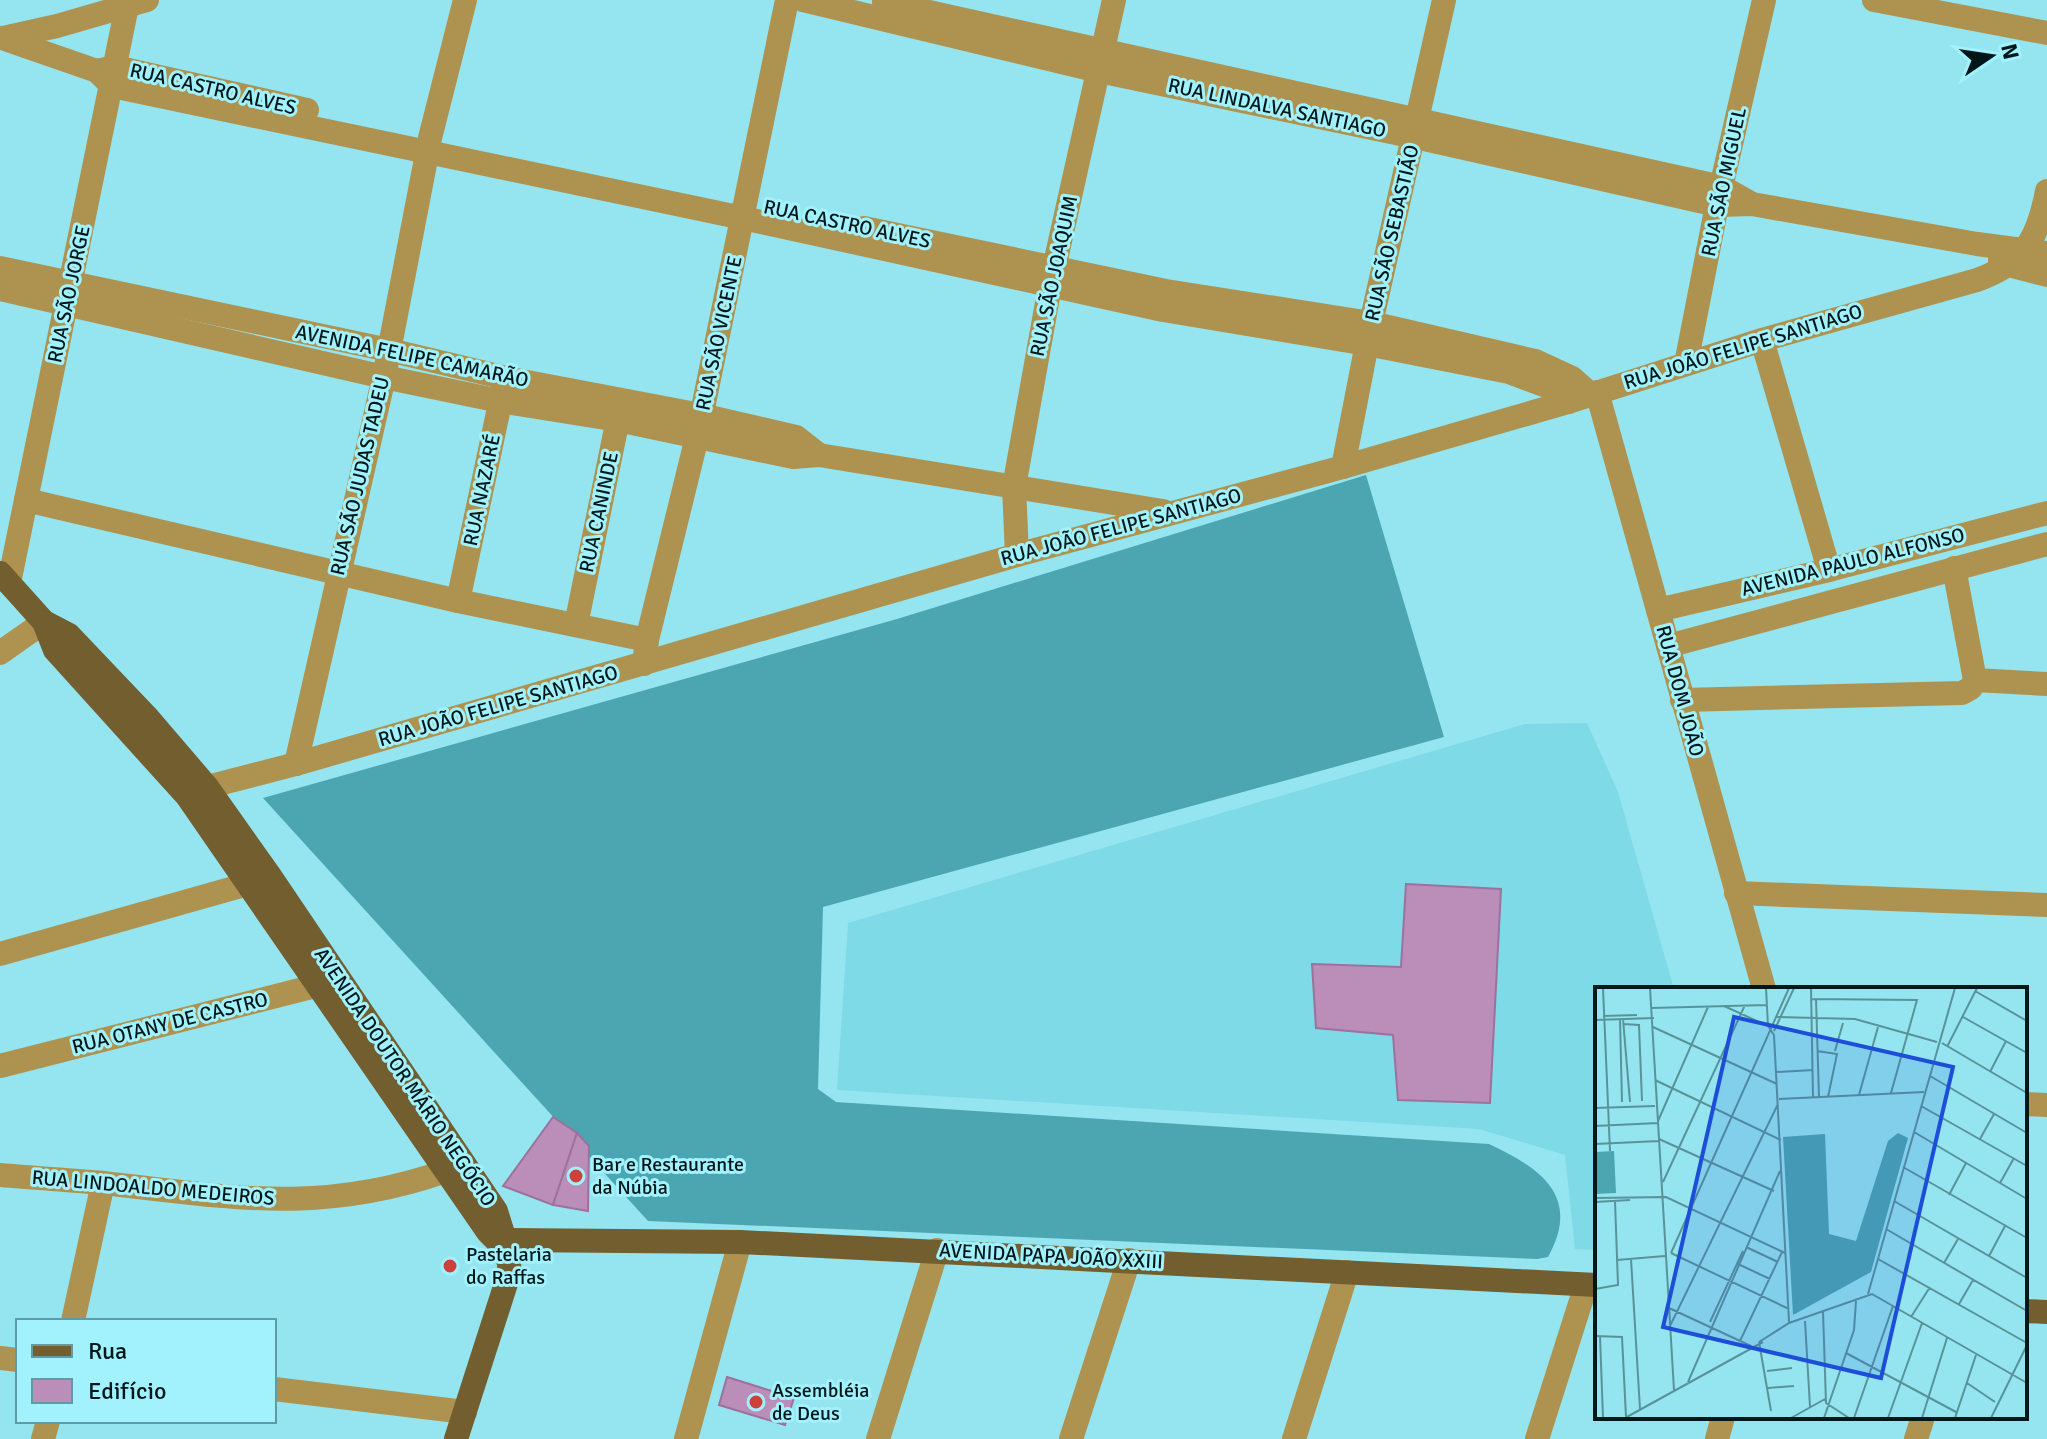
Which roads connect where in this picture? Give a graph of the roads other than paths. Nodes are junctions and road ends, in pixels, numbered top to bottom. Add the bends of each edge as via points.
1 (465, 0) edge
2 (787, 0) edge
3 (803, 0) edge
4 (873, 0) edge
5 (1114, 0) edge
6 (1444, 0) edge
7 (1764, 0) edge
8 (1874, 0) edge
9 (137, 3) edge
10 (2047, 33) edge
11 (5, 43) edge
12 (1101, 61) junction
13 (108, 75) junction
14 (1417, 127) junction
15 (429, 145) junction
16 (2047, 191) edge
17 (1719, 196) junction
18 (744, 210) junction
19 (2044, 223) edge
20 (2027, 256) edge
21 (0, 268) edge
22 (2047, 275) edge
23 (1052, 277) junction
24 (0, 289) edge
25 (69, 293) junction
26 (1369, 334) junction
27 (1762, 340) junction
28 (389, 350) junction
29 (1686, 364) junction
30 (384, 377) junction
31 (503, 390) junction
32 (1585, 396) junction
33 (620, 410) junction
34 (699, 426) junction
35 (1343, 467) junction
36 (1014, 487) junction
37 (26, 500) junction
38 (1174, 512) junction
39 (2047, 513) edge
40 (2047, 544) edge
41 (1017, 555) junction
42 (1954, 568) junction
43 (1829, 570) junction
44 (337, 574) junction
45 (5, 578) edge
46 (458, 601) junction
47 (1658, 610) junction
48 (44, 622) junction
49 (576, 625) junction
50 (1668, 646) junction
51 (646, 652) junction
52 (0, 653) edge
53 (1975, 680) junction
54 (2047, 684) edge
55 (1682, 700) junction
56 (296, 764) junction
57 (207, 787) junction
58 (248, 884) junction
59 (1736, 893) junction
60 (2047, 905) edge
61 (0, 954) edge
62 (340, 980) junction
63 (316, 985) junction
64 (1763, 987) edge
65 (0, 1066) edge
66 (2027, 1104) edge
67 (2047, 1105) edge
68 (446, 1171) junction
69 (0, 1175) edge
70 (103, 1183) junction
71 (505, 1240) junction
72 (740, 1242) junction
73 (937, 1250) junction
74 (1129, 1260) junction
75 (1347, 1272) junction
76 (1592, 1285) edge
77 (2027, 1311) edge
78 (2047, 1312) edge
79 (73, 1319) edge
80 (276, 1389) edge
81 (465, 1412) junction
82 (1722, 1419) edge
83 (1922, 1419) edge
84 (456, 1439) edge
85 (686, 1439) edge
86 (878, 1439) edge
87 (1071, 1439) edge
88 (1294, 1439) edge
89 (1537, 1439) edge
90 (1717, 1439) edge
91 (1916, 1439) edge

1 - 15 street, RUA SÃO JUDAS TADEU
2 - 18 street, RUA SÃO VICENTE
3 - 12 street, RUA LINDALVA SANTIAGO
4 - 12 street, RUA LINDALVA SANTIAGO
5 - 12 street, RUA SÃO JOAQUIM
6 - 14 street, RUA SÃO SEBASTIÃO
7 - 17 street, RUA SÃO MIGUEL
8 - 10 street
9 - 11 street
9 - 13 street, RUA SÃO JORGE
11 - 13 street, RUA CASTRO ALVES
12 - 14 street, RUA LINDALVA SANTIAGO
12 - 23 street, RUA SÃO JOAQUIM
13 - 15 street, RUA CASTRO ALVES
13 - 25 street, RUA SÃO JORGE
14 - 17 street, RUA LINDALVA SANTIAGO
14 - 26 street, RUA SÃO SEBASTIÃO
15 - 18 street, RUA CASTRO ALVES
15 - 28 street, RUA SÃO JUDAS TADEU
16 - 19 street
17 - 20 street, RUA LINDALVA SANTIAGO
17 - 29 street, RUA SÃO MIGUEL
18 - 23 street, RUA CASTRO ALVES
18 - 34 street, RUA SÃO VICENTE
19 - 20 street
20 - 22 street, RUA LINDALVA SANTIAGO
20 - 27 street, RUA JOÃO FELIPE SANTIAGO via 1977,280
21 - 25 street, AVENIDA FELIPE CAMARÃO
23 - 26 street, RUA CASTRO ALVES
23 - 36 street, RUA SÃO JOAQUIM
24 - 25 street, AVENIDA FELIPE CAMARÃO
25 - 28 street, AVENIDA FELIPE CAMARÃO
25 - 30 street, AVENIDA FELIPE CAMARÃO
25 - 37 street, RUA SÃO JORGE
26 - 32 street, RUA CASTRO ALVES via 1535,361 1572,378
26 - 35 street, RUA SÃO SEBASTIÃO
27 - 29 street, RUA JOÃO FELIPE SANTIAGO
27 - 43 street
28 - 30 street, RUA SÃO JUDAS TADEU
28 - 31 street, AVENIDA FELIPE CAMARÃO
29 - 32 street, RUA JOÃO FELIPE SANTIAGO
30 - 31 street, AVENIDA FELIPE CAMARÃO
30 - 44 street, RUA SÃO JUDAS TADEU
31 - 33 street, AVENIDA FELIPE CAMARÃO
31 - 46 street, RUA NAZARÉ
32 - 35 street, RUA JOÃO FELIPE SANTIAGO
32 - 47 street, RUA DOM JOÃO
33 - 34 street, AVENIDA FELIPE CAMARÃO
33 - 49 street, RUA CANINDE
34 - 36 street, AVENIDA FELIPE CAMARÃO via 793,457 819,455
34 - 51 street, RUA SÃO VICENTE
35 - 38 street, RUA JOÃO FELIPE SANTIAGO
36 - 38 street, AVENIDA FELIPE CAMARÃO
36 - 41 street, RUA SÃO JOAQUIM
37 - 44 street, RUA JOÃO FELIPE SANTIAGO
37 - 45 street, RUA SÃO JORGE
38 - 41 street, RUA JOÃO FELIPE SANTIAGO
39 - 43 street, AVENIDA PAULO ALFONSO
40 - 42 street, AVENIDA PAULO ALFONSO
41 - 51 street, RUA JOÃO FELIPE SANTIAGO
42 - 50 street, AVENIDA PAULO ALFONSO
42 - 53 street
43 - 47 street, AVENIDA PAULO ALFONSO
44 - 46 street, RUA JOÃO FELIPE SANTIAGO
44 - 56 street, RUA SÃO JUDAS TADEU
45 - 48 main road, AVENIDA DOUTOR MÁRIO NEGÓCIO
46 - 49 street, RUA JOÃO FELIPE SANTIAGO
47 - 50 street, RUA DOM JOÃO
48 - 52 street
48 - 57 main road, AVENIDA DOUTOR MÁRIO NEGÓCIO via 69,635
48 - 58 main road, AVENIDA DOUTOR MÁRIO NEGÓCIO via 55,650 187,796
49 - 51 street, RUA JOÃO FELIPE SANTIAGO
50 - 55 street, RUA DOM JOÃO
51 - 56 street, RUA JOÃO FELIPE SANTIAGO
53 - 54 street
53 - 55 street via 1962,693
55 - 59 street, RUA DOM JOÃO
56 - 57 street, RUA JOÃO FELIPE SANTIAGO
57 - 62 main road, AVENIDA DOUTOR MÁRIO NEGÓCIO
58 - 61 street
58 - 63 main road, AVENIDA DOUTOR MÁRIO NEGÓCIO
59 - 60 street
59 - 64 street, RUA DOM JOÃO
62 - 63 street, RUA OTANY DE CASTRO
62 - 71 main road, AVENIDA DOUTOR MÁRIO NEGÓCIO via 496,1211
63 - 65 street, RUA OTANY DE CASTRO
63 - 68 main road, AVENIDA DOUTOR MÁRIO NEGÓCIO
66 - 67 street
68 - 70 street, RUA LINDOALDO MEDEIROS via 409,1184 324,1199 232,1198
68 - 71 main road, AVENIDA DOUTOR MÁRIO NEGÓCIO via 491,1237
69 - 70 street, RUA LINDOALDO MEDEIROS
70 - 79 street
71 - 72 main road, AVENIDA PAPA JOÃO XXIII
71 - 81 main road via 508,1280
72 - 73 main road, AVENIDA PAPA JOÃO XXIII
72 - 85 street
73 - 74 main road, AVENIDA PAPA JOÃO XXIII
73 - 86 street
74 - 75 main road, AVENIDA PAPA JOÃO XXIII
74 - 87 street
75 - 76 main road, AVENIDA PAPA JOÃO XXIII
75 - 88 street
76 - 89 street
77 - 78 main road
80 - 81 street
81 - 84 main road
82 - 90 street
83 - 91 street

